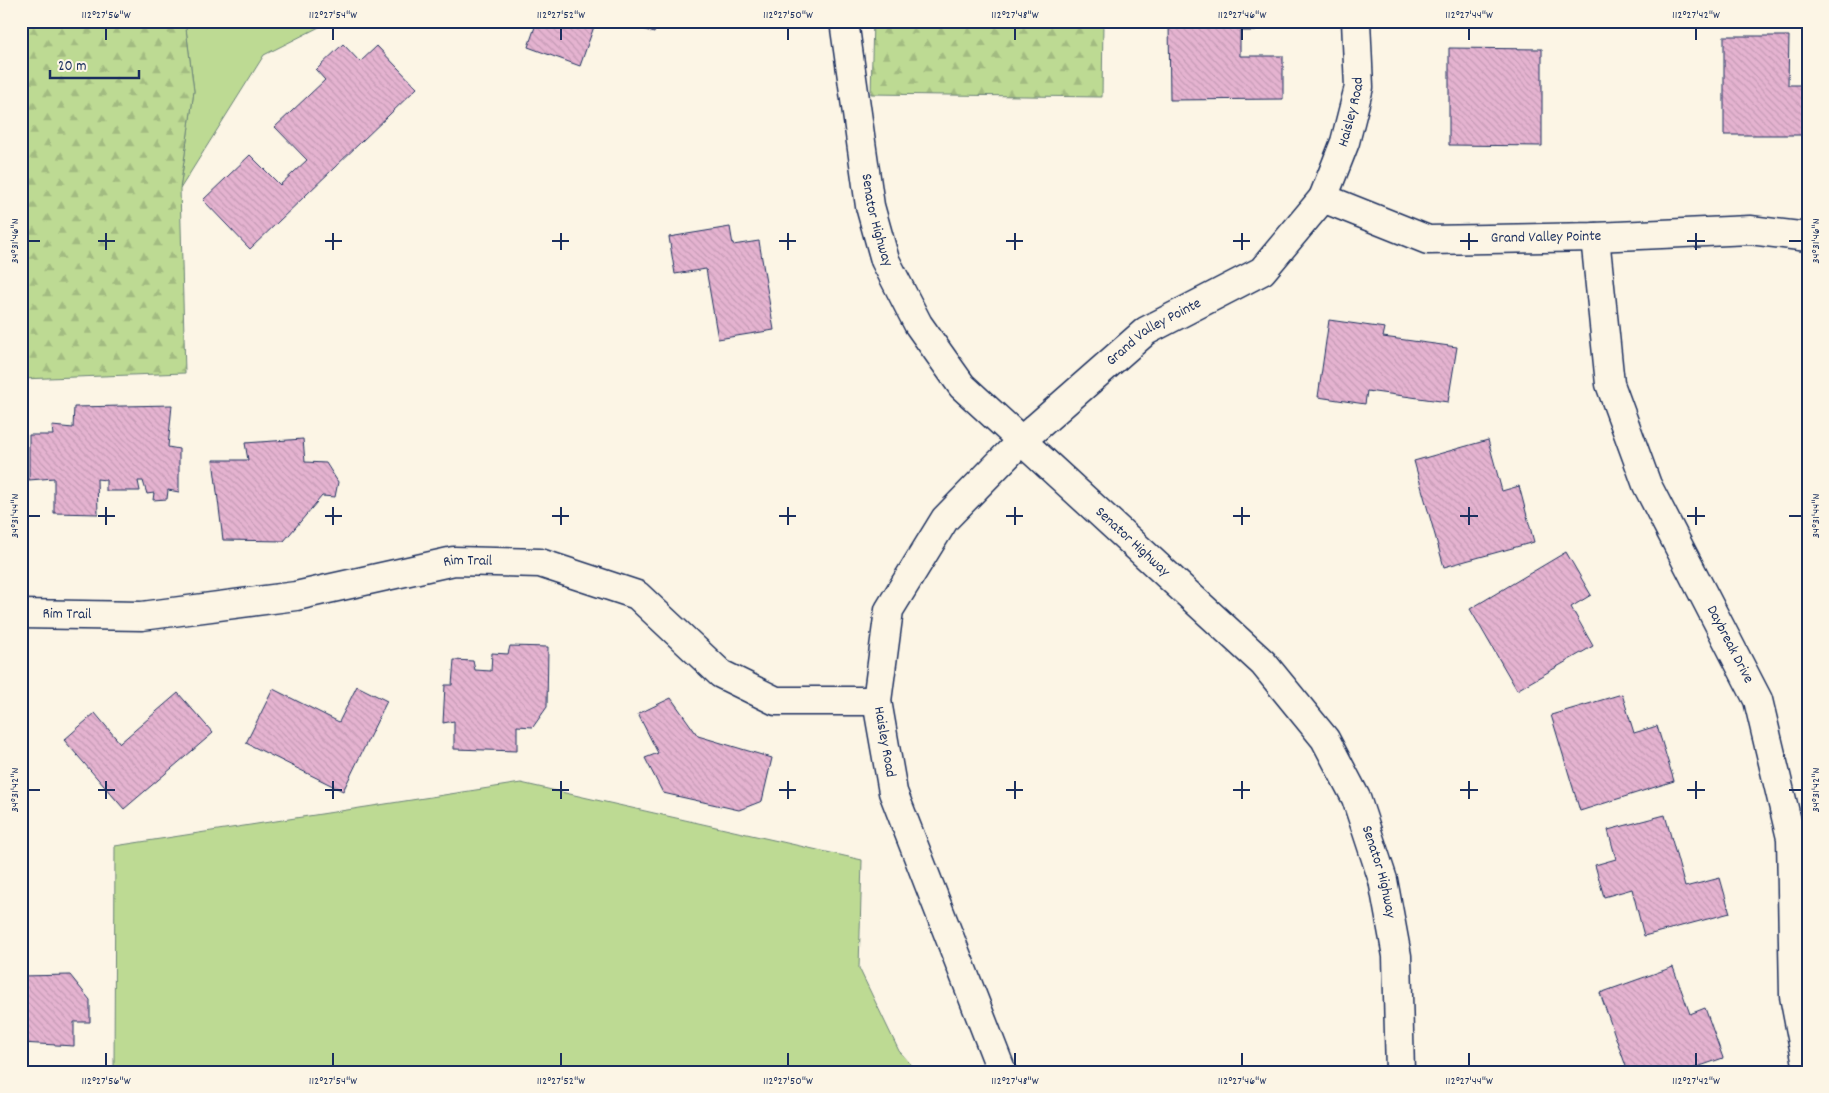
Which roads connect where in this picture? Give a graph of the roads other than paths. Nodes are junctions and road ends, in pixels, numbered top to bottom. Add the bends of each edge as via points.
1 (844, 21) edge
2 (1356, 21) edge
3 (1323, 198) junction
4 (1595, 237) junction
5 (1808, 237) edge
6 (1022, 440) junction
7 (21, 614) edge
8 (877, 701) junction
9 (1808, 1069) edge
10 (1002, 1072) edge
11 (1400, 1072) edge

1 - 6 street, Senator Highway via 870,206 885,260 918,324 962,386
2 - 3 street, Haisley Road via 1358,87 1345,142
3 - 4 street, Grand Valley Pointe via 1428,240
3 - 6 street, Grand Valley Pointe via 1262,271 1146,331
4 - 5 street, Grand Valley Pointe via 1750,230
4 - 9 street, Daybreak Drive via 1610,384 1648,485 1758,700 1791,838 1794,996
6 - 8 street, Haisley Road via 945,519 889,610
6 - 11 street, Senator Highway via 1263,663 1325,739 1356,798 1383,880 1397,956
7 - 8 street, Rim Trail via 142,616 296,596 454,561 540,563 637,595 721,674 776,701
8 - 10 street, Haisley Road via 893,792

